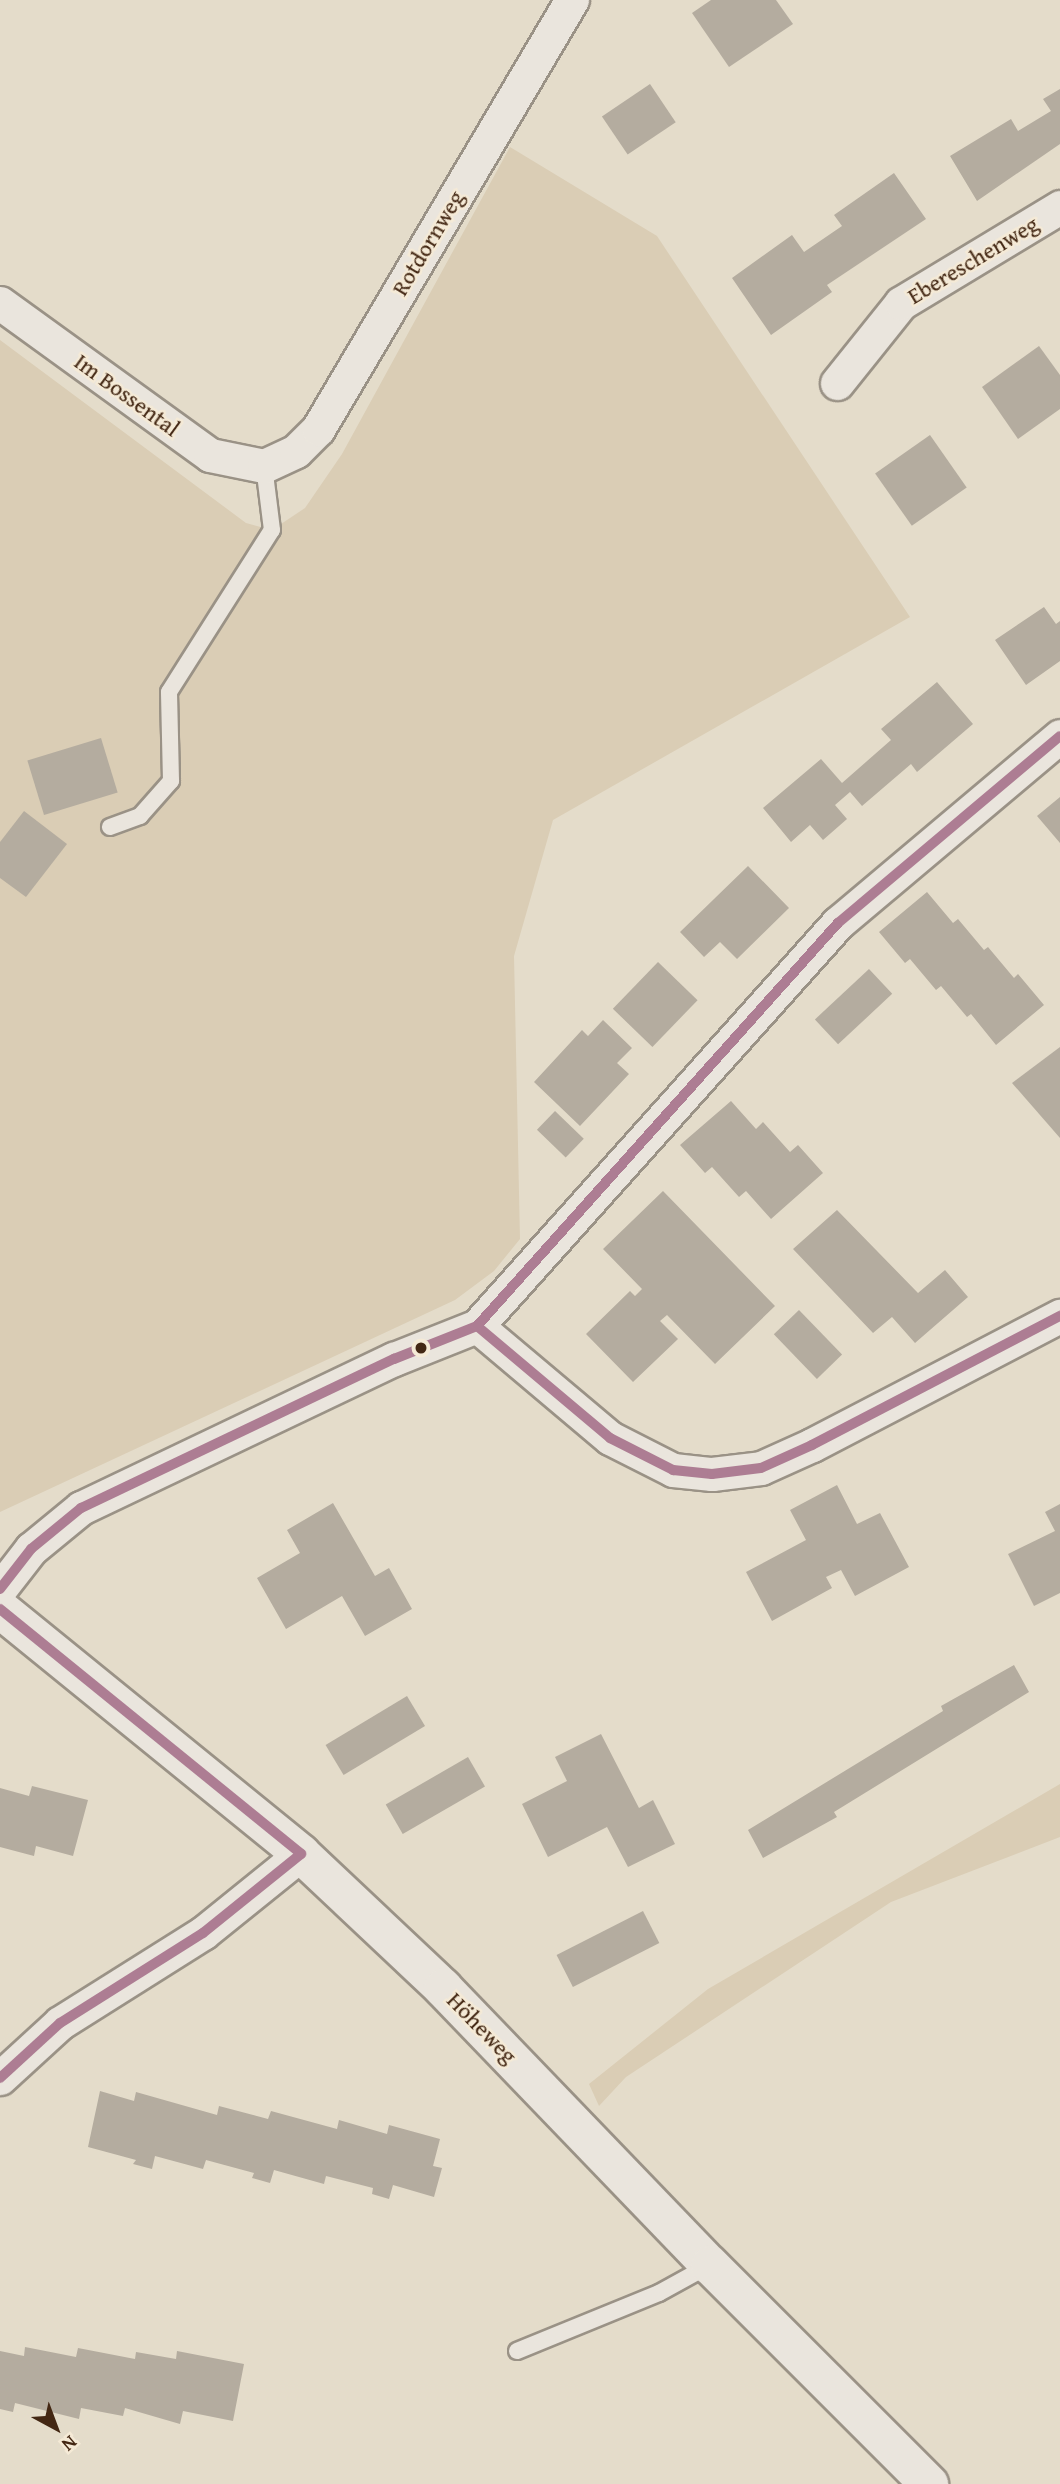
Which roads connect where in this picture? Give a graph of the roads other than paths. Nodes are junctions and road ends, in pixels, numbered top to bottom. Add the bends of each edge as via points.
1 (572, 0) edge
2 (1060, 207) edge
3 (0, 303) edge
4 (837, 383) dead end
5 (264, 466) junction
6 (1060, 736) edge
7 (110, 827) dead end
8 (1060, 1316) edge
9 (477, 1326) junction
10 (0, 1589) edge
11 (0, 1609) edge
12 (300, 1854) junction
13 (0, 2078) edge
14 (710, 2265) junction
15 (517, 2351) dead end
16 (929, 2484) edge

1 - 5 street, Rotdornweg via 318,429 296,451
2 - 4 street, Ebereschenweg via 901,303
3 - 5 street, Im Bossental via 210,455
5 - 7 lane via 272,530 169,692 171,781 140,816
6 - 9 street via 838,923
8 - 9 street via 812,1445 761,1468 712,1474 673,1470 611,1438
9 - 10 street via 394,1359 81,1508 32,1549
11 - 12 street, Höheweg
12 - 13 street via 203,1933 60,2024
12 - 14 street, Höheweg via 443,1988
14 - 15 lane via 659,2293
14 - 16 street, Höheweg

